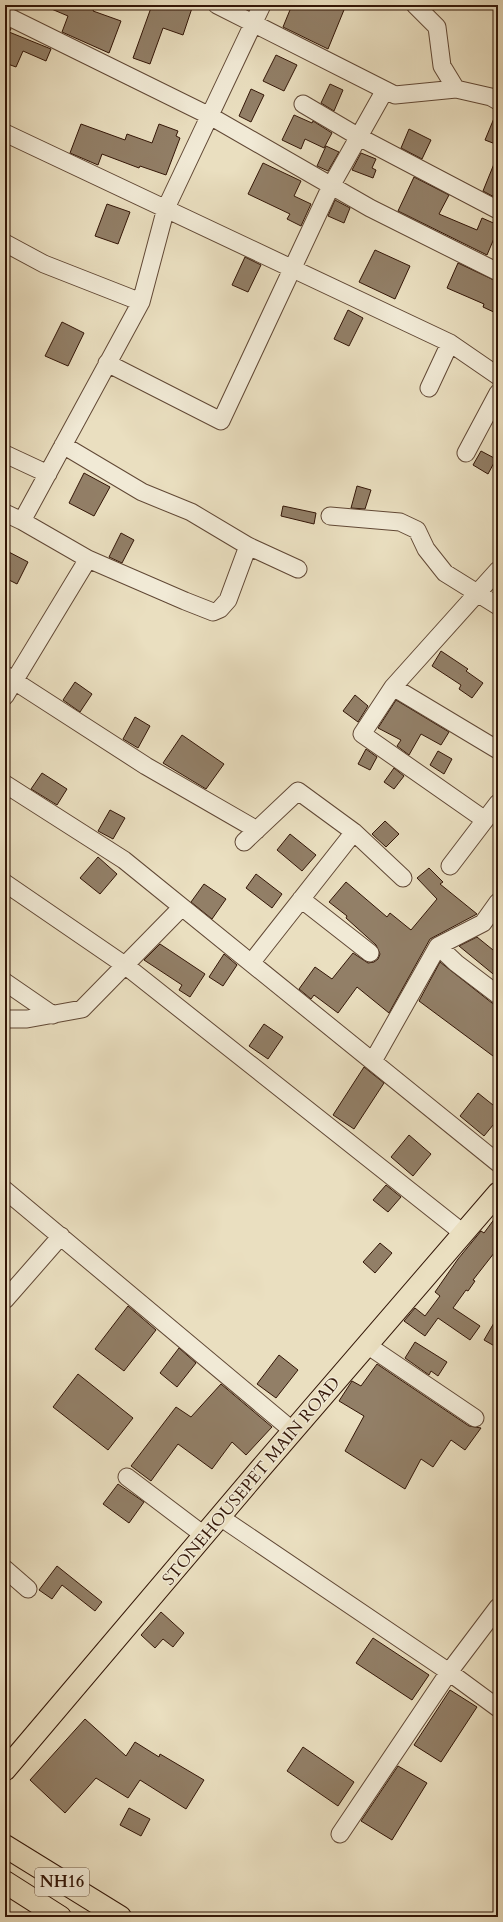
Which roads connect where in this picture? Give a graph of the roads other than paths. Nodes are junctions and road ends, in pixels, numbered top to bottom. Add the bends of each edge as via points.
1 (217, 5) edge
2 (262, 5) edge
3 (415, 5) edge
4 (5, 15) edge
5 (254, 23) junction
6 (456, 89) junction
7 (385, 90) junction
8 (498, 101) edge
9 (303, 104) dead end
10 (210, 116) junction
11 (5, 132) edge
12 (359, 137) junction
13 (332, 186) junction
14 (166, 208) junction
15 (498, 210) edge
16 (5, 243) edge
17 (293, 269) junction
18 (498, 272) edge
19 (141, 302) junction
20 (450, 344) junction
21 (107, 364) junction
22 (498, 376) edge
23 (429, 388) dead end
24 (498, 393) edge
25 (63, 445) junction
26 (466, 453) dead end
27 (5, 454) edge
28 (48, 474) junction
29 (5, 513) edge
30 (330, 516) dead end
31 (22, 521) junction
32 (248, 546) junction
33 (88, 559) junction
34 (298, 569) dead end
35 (498, 570) edge
36 (477, 594) junction
37 (498, 606) edge
38 (10, 678) edge
39 (393, 687) junction
40 (5, 696) edge
41 (498, 750) edge
42 (5, 784) edge
43 (498, 803) edge
44 (485, 820) junction
45 (257, 830) junction
46 (354, 832) junction
47 (244, 842) dead end
48 (450, 866) dead end
49 (403, 878) dead end
50 (5, 883) edge
51 (301, 899) junction
52 (498, 902) edge
53 (182, 907) junction
54 (438, 946) junction
55 (370, 953) dead end
56 (251, 963) junction
57 (126, 966) junction
58 (5, 982) edge
59 (498, 995) edge
60 (53, 1015) junction
61 (5, 1019) edge
62 (373, 1061) junction
63 (498, 1163) edge
64 (5, 1190) edge
65 (498, 1193) edge
66 (464, 1233) junction
67 (60, 1236) junction
68 (5, 1300) edge
69 (367, 1345) junction
70 (475, 1418) dead end
71 (293, 1431) junction
72 (127, 1477) dead end
73 (220, 1517) junction
74 (205, 1536) junction
75 (5, 1569) edge
76 (28, 1589) dead end
77 (498, 1607) edge
78 (449, 1672) junction
79 (498, 1708) edge
80 (5, 1770) edge
81 (340, 1834) dead end
82 (5, 1846) edge
83 (5, 1882) edge
84 (60, 1917) edge
85 (120, 1917) edge

1 - 5 street
2 - 5 street
3 - 6 street via 437,27 442,66
4 - 10 street
5 - 7 street
5 - 10 street
6 - 7 street via 395,95
6 - 8 street
7 - 12 street
9 - 12 street
10 - 13 street
10 - 14 street
11 - 14 street
12 - 13 street
12 - 15 street
13 - 17 street
13 - 18 street via 370,208
14 - 17 street
14 - 19 street
16 - 19 street via 44,264
17 - 20 street
17 - 21 street via 221,421
19 - 21 street
20 - 22 street
20 - 23 street
21 - 25 street
24 - 26 street
25 - 28 street
25 - 32 street via 142,492 191,512
27 - 28 street
28 - 31 street
29 - 31 street
30 - 36 street via 400,522 417,530 426,549 445,573
31 - 33 street
32 - 33 street via 228,600 220,609 213,612
32 - 34 street
33 - 38 street
35 - 36 street
36 - 37 street
36 - 39 street
38 - 40 street
38 - 45 street via 146,766
39 - 41 street
39 - 44 street via 362,734
42 - 53 street via 124,860
43 - 44 street
44 - 48 street
45 - 46 street via 298,791
45 - 47 street
46 - 49 street
46 - 51 street
50 - 57 street
51 - 55 street
51 - 56 street
52 - 54 street via 483,923
53 - 56 street
53 - 57 street
54 - 59 street
54 - 62 street
56 - 62 street
57 - 60 street via 82,1009
57 - 66 street
58 - 60 street
60 - 61 street
62 - 63 street
64 - 67 street
65 - 66 main road, STONEHOUSEPET MAIN ROAD
66 - 69 main road, STONEHOUSEPET MAIN ROAD
67 - 68 street
67 - 71 street
69 - 70 street
69 - 71 main road, STONEHOUSEPET MAIN ROAD
71 - 73 main road, STONEHOUSEPET MAIN ROAD
72 - 74 street
73 - 74 main road, STONEHOUSEPET MAIN ROAD
73 - 78 street
74 - 80 main road, STONEHOUSEPET MAIN ROAD
75 - 76 street
77 - 78 street
78 - 79 street
78 - 81 street
82 - 85 highway, NH16
83 - 84 highway, NH16

